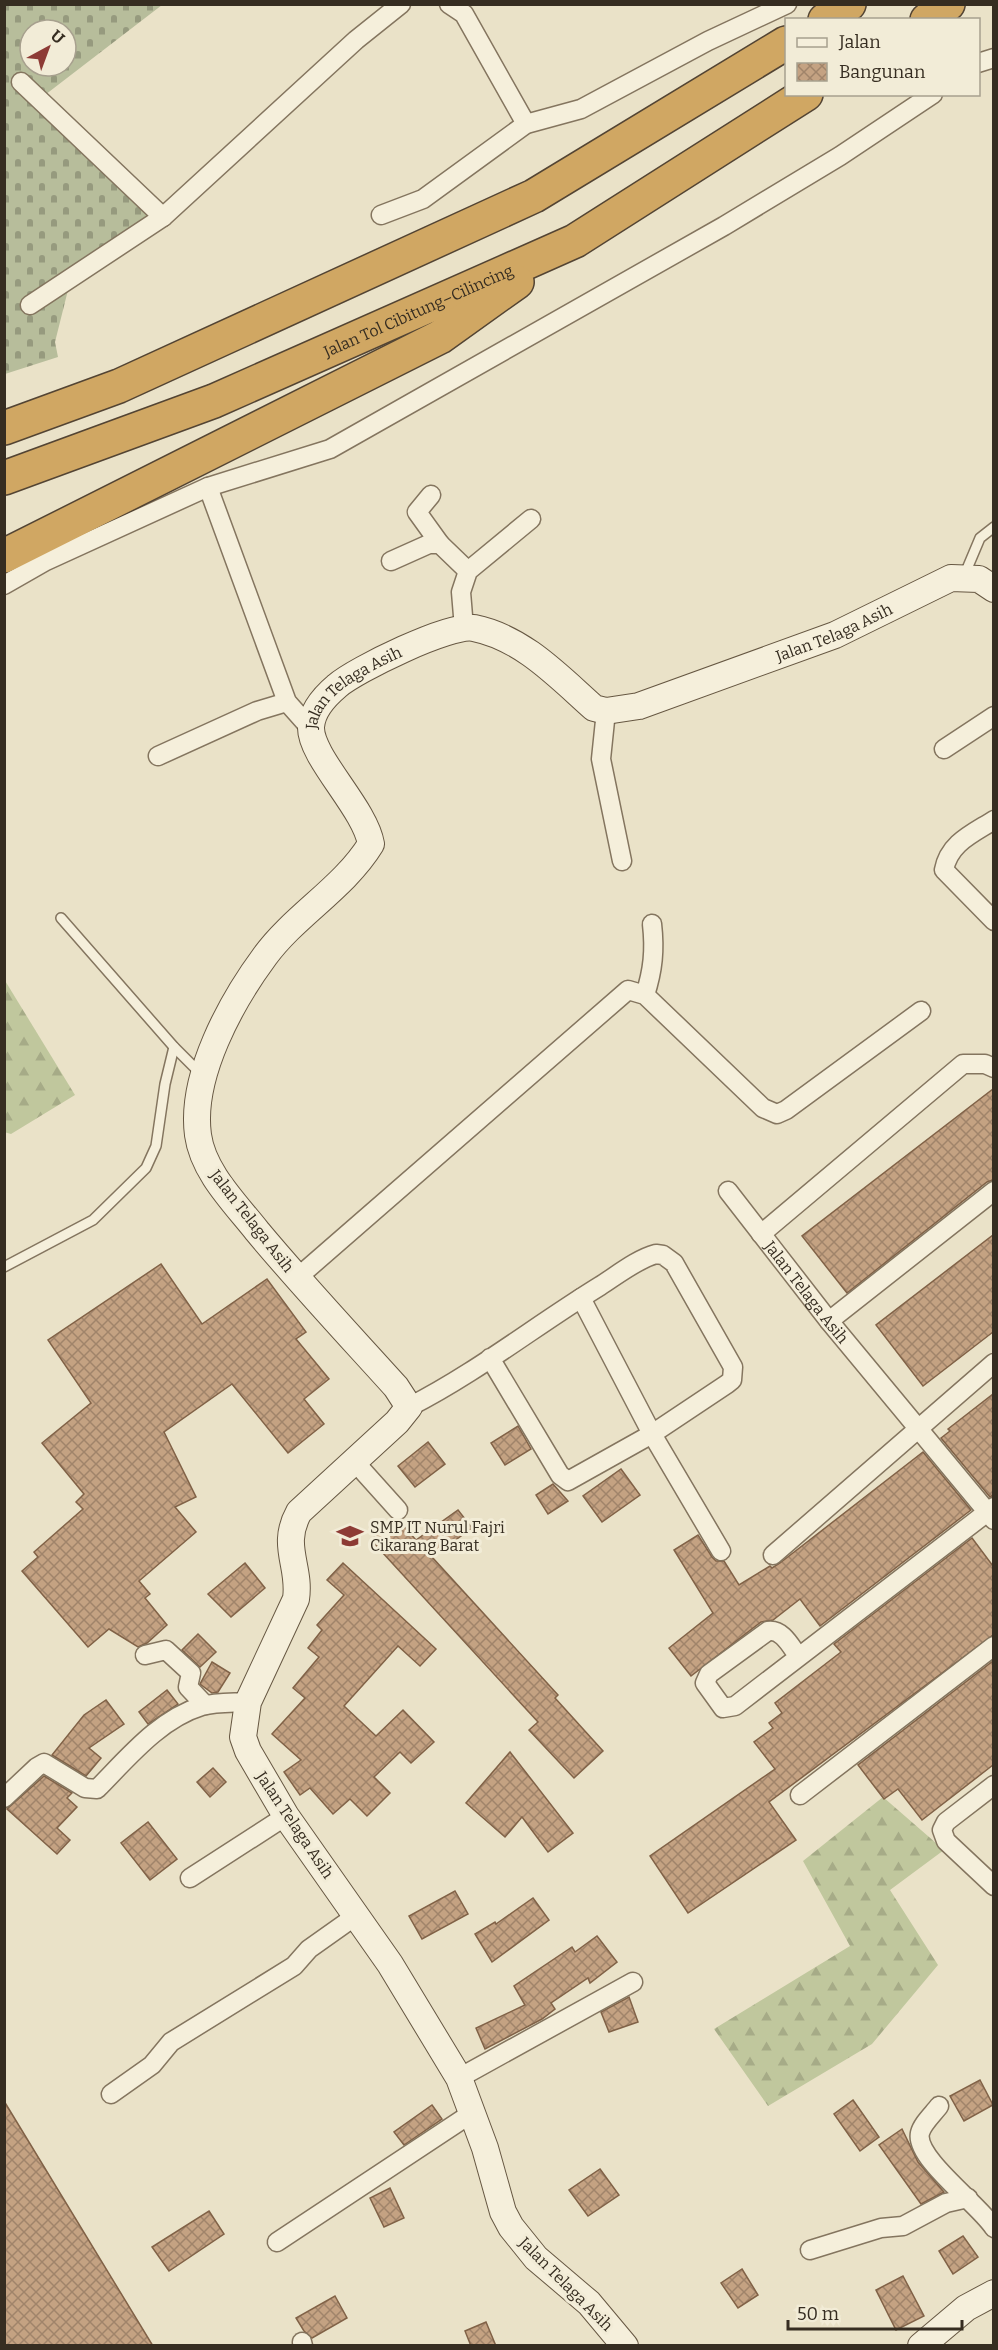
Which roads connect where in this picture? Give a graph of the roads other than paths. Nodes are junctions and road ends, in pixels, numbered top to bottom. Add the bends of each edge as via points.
1 (401, 4) edge
2 (449, 4) edge
3 (787, 4) edge
4 (849, 4) edge
5 (948, 4) edge
6 (828, 18) edge
7 (930, 18) edge
8 (785, 44) edge
9 (21, 82) dead end
10 (803, 96) edge
11 (930, 96) edge
12 (526, 124) junction
13 (381, 215) dead end
14 (163, 217) junction
15 (575, 241) junction
16 (30, 305) dead end
17 (119, 386) junction
18 (4, 408) edge
19 (4, 428) edge
20 (4, 478) edge
21 (208, 487) junction
22 (431, 495) dead end
23 (531, 519) dead end
24 (993, 527) edge
25 (440, 543) junction
26 (391, 561) dead end
27 (5, 565) edge
28 (468, 571) junction
29 (964, 576) junction
30 (993, 589) edge
31 (464, 628) junction
32 (287, 702) junction
33 (606, 711) junction
34 (993, 716) edge
35 (311, 729) junction
36 (944, 748) dead end
37 (158, 756) dead end
38 (993, 820) edge
39 (622, 861) dead end
40 (61, 918) dead end
41 (993, 921) edge
42 (652, 924) dead end
43 (645, 995) junction
44 (921, 1011) dead end
45 (174, 1047) junction
46 (993, 1068) edge
47 (203, 1076) junction
48 (728, 1191) dead end
49 (993, 1191) edge
50 (761, 1234) junction
51 (4, 1267) edge
52 (297, 1278) junction
53 (581, 1298) junction
54 (830, 1321) junction
55 (490, 1358) junction
56 (993, 1363) edge
57 (409, 1407) junction
58 (918, 1427) junction
59 (652, 1434) junction
60 (354, 1461) junction
61 (398, 1510) dead end
62 (991, 1513) edge
63 (721, 1551) dead end
64 (773, 1555) dead end
65 (993, 1646) edge
66 (145, 1655) dead end
67 (798, 1656) junction
68 (248, 1702) junction
69 (205, 1705) junction
70 (993, 1785) edge
71 (800, 1795) dead end
72 (4, 1798) edge
73 (286, 1816) junction
74 (190, 1878) dead end
75 (993, 1886) edge
76 (357, 1915) junction
77 (633, 1982) dead end
78 (459, 2078) junction
79 (111, 2094) dead end
80 (939, 2106) dead end
81 (472, 2113) junction
82 (968, 2198) junction
83 (993, 2228) edge
84 (277, 2242) dead end
85 (810, 2250) dead end
86 (993, 2293) edge
87 (625, 2346) edge
88 (921, 2346) edge

1 - 14 street via 356,40
2 - 12 street via 465,14
3 - 12 street via 581,109
4 - 6 highway
5 - 7 highway
8 - 17 highway via 534,196
9 - 14 street
10 - 15 highway, Jalan Tol Cibitung–Cilincing
11 - 21 street via 724,226 330,449
12 - 13 street via 423,199
14 - 16 street
15 - 20 highway, Jalan Tol Cibitung–Cilincing via 214,402
15 - 27 highway via 440,337
17 - 18 highway
17 - 19 highway
21 - 27 street via 46,561
21 - 32 street
22 - 25 street via 417,512
23 - 28 street
24 - 29 lane via 980,538
25 - 26 street via 429,543
25 - 28 street
28 - 31 street via 460,592
29 - 30 street via 979,579
29 - 33 street, Jalan Telaga Asih via 951,578 835,635 639,706
31 - 33 street, Jalan Telaga Asih via 507,638 530,652 594,708
31 - 35 street, Jalan Telaga Asih via 424,638 338,685 314,712
32 - 35 street
32 - 37 street via 257,711
33 - 39 street via 601,759
34 - 36 street
35 - 47 street, Jalan Telaga Asih via 325,761 364,823 370,844 355,866 275,942 249,977
38 - 41 street via 950,850 944,870
40 - 45 lane
42 - 43 street via 655,949
43 - 44 street via 762,1108 777,1114
43 - 52 street via 628,990 618,996
45 - 47 lane
45 - 51 lane via 156,1146 146,1168 93,1220
46 - 50 street, Jalan Telaga Asih via 963,1064
47 - 52 street, Jalan Telaga Asih via 196,1112 198,1138 208,1167
48 - 50 street
49 - 54 street
50 - 54 street, Jalan Telaga Asih
52 - 57 street, Jalan Telaga Asih via 396,1387
53 - 55 street
53 - 59 street
53 - 59 street via 650,1255 663,1255 674,1263 733,1368 732,1380
54 - 58 street, Jalan Telaga Asih
55 - 57 street via 452,1385
55 - 59 street via 560,1475 568,1481
56 - 58 street
57 - 60 street, Jalan Telaga Asih
58 - 62 street, Jalan Telaga Asih
58 - 64 street
59 - 63 street
60 - 61 street
60 - 68 street, Jalan Telaga Asih via 299,1512 293,1523 290,1548 298,1589 296,1599
62 - 67 street
65 - 71 street
66 - 69 street via 166,1650 178,1660 191,1673 188,1687
67 - 67 street via 781,1634 768,1631 709,1674 705,1683 723,1708 728,1708
68 - 69 street
68 - 73 street, Jalan Telaga Asih via 243,1737
69 - 72 street via 168,1724 126,1758 97,1789 85,1788 44,1763
70 - 75 street via 946,1822 942,1830 946,1841
73 - 74 street
73 - 76 street, Jalan Telaga Asih
76 - 78 street, Jalan Telaga Asih
76 - 79 street via 309,1949 294,1966 171,2042 152,2065
77 - 78 street
78 - 81 street, Jalan Telaga Asih
80 - 82 street via 920,2132 920,2140 935,2166
81 - 84 street
81 - 87 street, Jalan Telaga Asih via 511,2227 537,2258 589,2303
82 - 83 street
82 - 85 street via 946,2203 903,2226 881,2228
86 - 88 street via 966,2308

